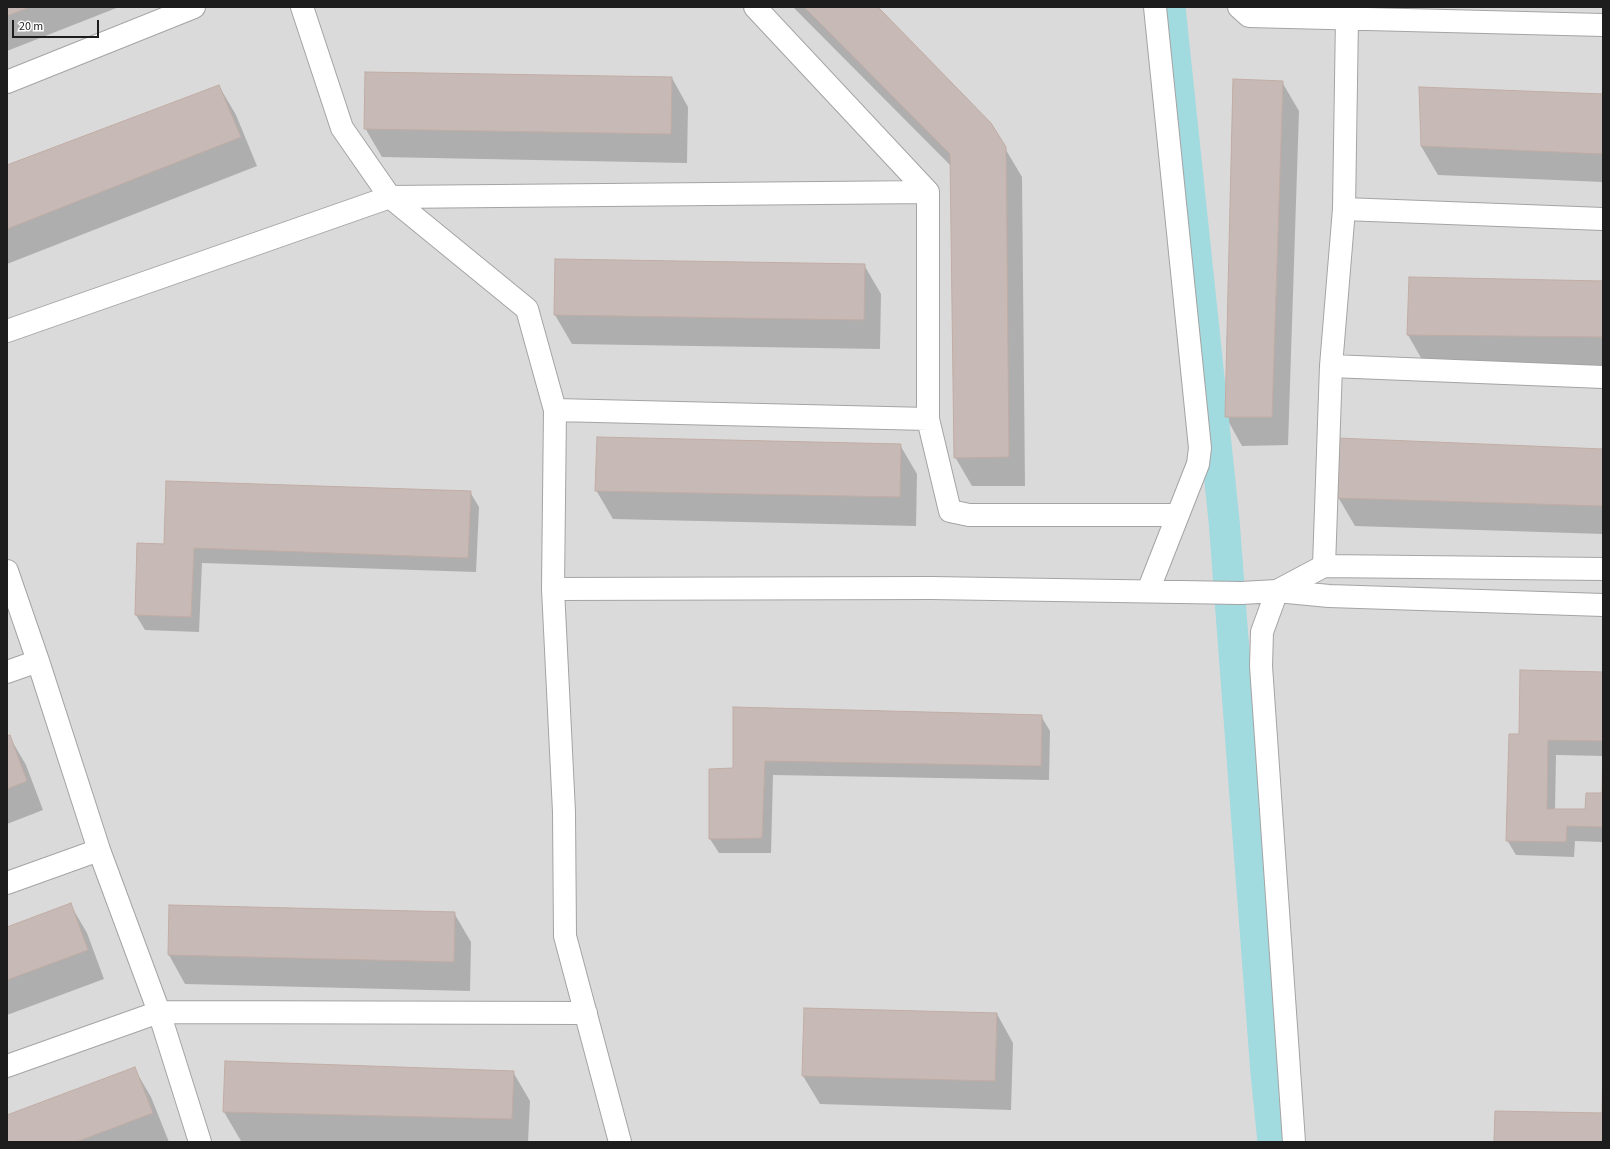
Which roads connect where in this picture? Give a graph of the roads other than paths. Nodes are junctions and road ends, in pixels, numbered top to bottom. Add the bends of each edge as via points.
1 (194, 7) edge
2 (302, 7) edge
3 (755, 7) edge
4 (1155, 7) edge
5 (1239, 7) edge
6 (1347, 18) junction
7 (1603, 25) edge
8 (7, 82) edge
9 (928, 192) junction
10 (390, 197) junction
11 (1344, 209) junction
12 (1603, 219) edge
13 (7, 331) edge
14 (1331, 366) junction
15 (1603, 377) edge
16 (555, 410) junction
17 (928, 419) junction
18 (1178, 515) junction
19 (1324, 566) junction
20 (1603, 569) edge
21 (7, 571) edge
22 (553, 589) junction
23 (1148, 591) junction
24 (1277, 591) junction
25 (1603, 605) edge
26 (38, 660) junction
27 (7, 672) edge
28 (99, 850) junction
29 (7, 882) edge
30 (159, 1012) junction
31 (586, 1013) junction
32 (7, 1066) edge
33 (200, 1142) edge
34 (620, 1142) edge
35 (1294, 1142) edge

1 - 8 lane
2 - 10 lane via 342,128
3 - 9 lane
4 - 18 lane via 1200,448 1198,464
5 - 6 lane via 1249,16
6 - 7 lane
6 - 11 lane
9 - 10 lane
9 - 17 lane
10 - 13 lane
10 - 16 lane via 527,309
11 - 12 lane
11 - 14 lane
14 - 15 lane
14 - 19 lane
16 - 17 lane
16 - 22 lane
17 - 18 lane via 950,511 969,515
18 - 23 lane
19 - 20 lane
19 - 24 lane
21 - 26 lane
22 - 23 lane via 930,588
22 - 31 lane via 564,812 565,936
23 - 24 lane
24 - 25 lane via 1329,596
24 - 35 lane via 1262,632 1261,666
26 - 27 lane
26 - 28 lane
28 - 29 lane
28 - 30 lane
30 - 31 lane
30 - 32 lane
30 - 33 lane
31 - 34 lane

